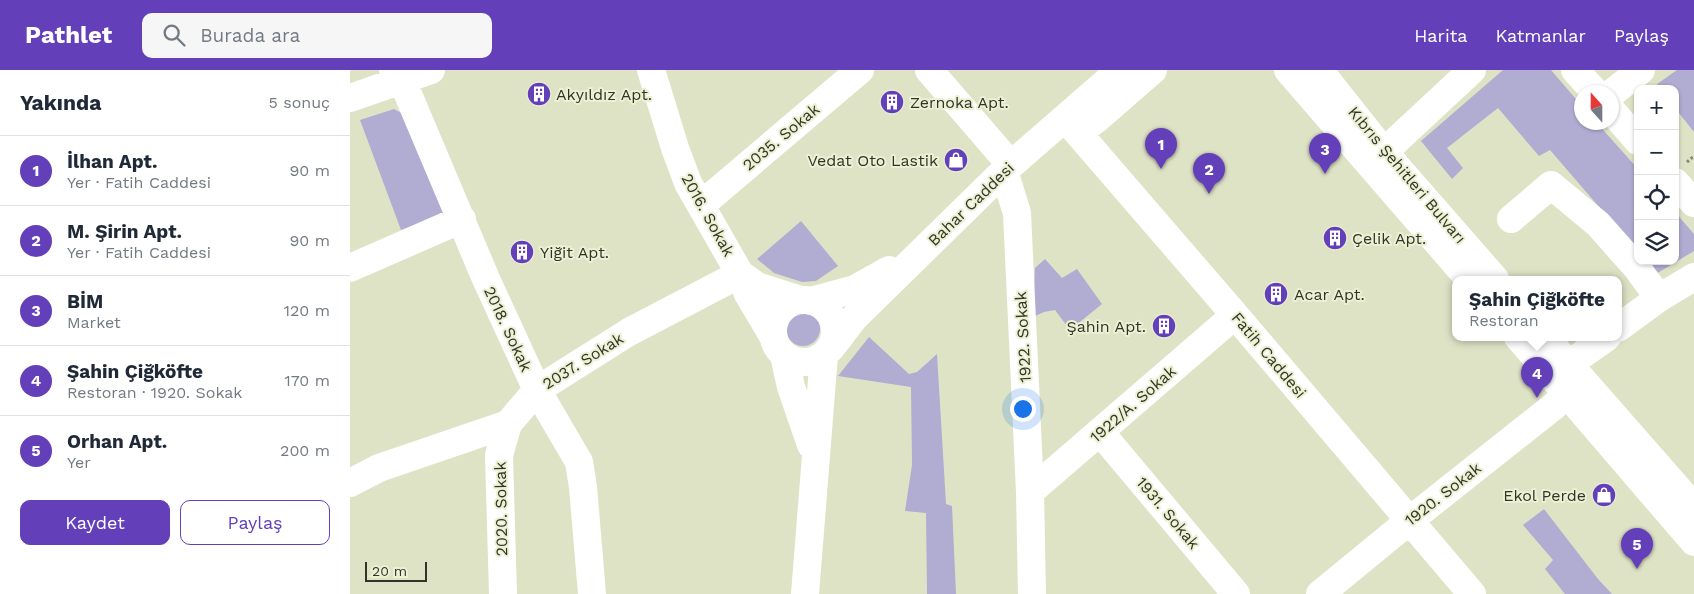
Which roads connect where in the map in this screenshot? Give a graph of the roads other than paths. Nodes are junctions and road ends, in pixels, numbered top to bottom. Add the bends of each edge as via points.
1 (431, 70) edge
2 (651, 70) edge
3 (860, 70) edge
4 (929, 70) edge
5 (1120, 70) edge
6 (1153, 70) edge
7 (1288, 70) edge
8 (1319, 70) edge
9 (1472, 70) edge
10 (1575, 70) edge
11 (1641, 70) edge
12 (398, 75) edge
13 (1589, 85) edge
14 (1619, 87) edge
15 (350, 98) edge
16 (1619, 119) edge
17 (1072, 125) junction
18 (1634, 136) edge
19 (1384, 152) junction
20 (1008, 168) junction
21 (1679, 186) edge
22 (1694, 203) edge
23 (701, 205) junction
24 (462, 219) junction
25 (1511, 219) dead end
26 (926, 247) junction
27 (350, 268) edge
28 (740, 274) junction
29 (1465, 276) edge
30 (1492, 276) edge
31 (1694, 277) edge
32 (1659, 298) junction
33 (806, 301) junction
34 (1235, 315) junction
35 (1622, 325) edge
36 (1521, 341) edge
37 (1549, 341) edge
38 (1601, 341) edge
39 (779, 347) junction
40 (827, 351) junction
41 (1569, 364) junction
42 (537, 390) junction
43 (1567, 394) junction
44 (508, 424) junction
45 (1100, 432) junction
46 (815, 457) junction
47 (350, 483) edge
48 (1030, 492) junction
49 (1694, 507) edge
50 (1409, 520) junction
51 (1694, 542) edge
52 (503, 594) edge
53 (592, 594) edge
54 (805, 594) edge
55 (1032, 594) edge
56 (1236, 594) edge
57 (1320, 594) edge
58 (1472, 594) edge

1 - 12 street
2 - 23 street, 2016. Sokak via 678,157
3 - 23 street, 2035. Sokak
4 - 20 street
5 - 17 street, Bahar Caddesi
6 - 17 street via 1098,118
7 - 29 street, Kıbrıs Şehitleri Bulvarı
8 - 19 street, Kıbrıs Şehitleri Bulvarı
9 - 19 street
10 - 13 street
11 - 14 street
12 - 15 street
12 - 24 street, 2018. Sokak
16 - 18 street
17 - 20 street, Bahar Caddesi
17 - 34 street, Fatih Caddesi
19 - 30 street, Kıbrıs Şehitleri Bulvarı
20 - 26 street, Bahar Caddesi
20 - 48 street, 1922. Sokak via 1017,213
21 - 22 street
23 - 28 street, 2016. Sokak
24 - 27 street
24 - 42 street, 2018. Sokak
25 - 32 street via 1552,185 1598,224
26 - 33 street via 855,289
26 - 40 street, Bahar Caddesi via 854,318
28 - 33 street via 757,286
28 - 39 street, 2016. Sokak
28 - 42 street, 2037. Sokak via 629,332
31 - 32 street
32 - 35 street
33 - 39 street via 787,306 776,317 773,327
33 - 40 street via 820,304 833,319 835,338
34 - 45 street, 1922/A. Sokak
34 - 50 street, Fatih Caddesi
36 - 43 street
37 - 41 street
38 - 41 street
39 - 40 street via 794,361 804,362 814,361
39 - 46 street
40 - 46 street
41 - 49 street
42 - 44 street, 2037. Sokak
42 - 53 street, 2018. Sokak via 579,462
43 - 50 street, 1920. Sokak
43 - 51 street
44 - 47 street via 378,468
44 - 52 street, 2020. Sokak via 499,455
45 - 48 street, 1922/A. Sokak
45 - 56 street, 1931. Sokak
46 - 54 street
48 - 55 street, 1922. Sokak
50 - 57 street, 1920. Sokak
50 - 58 street, Fatih Caddesi

